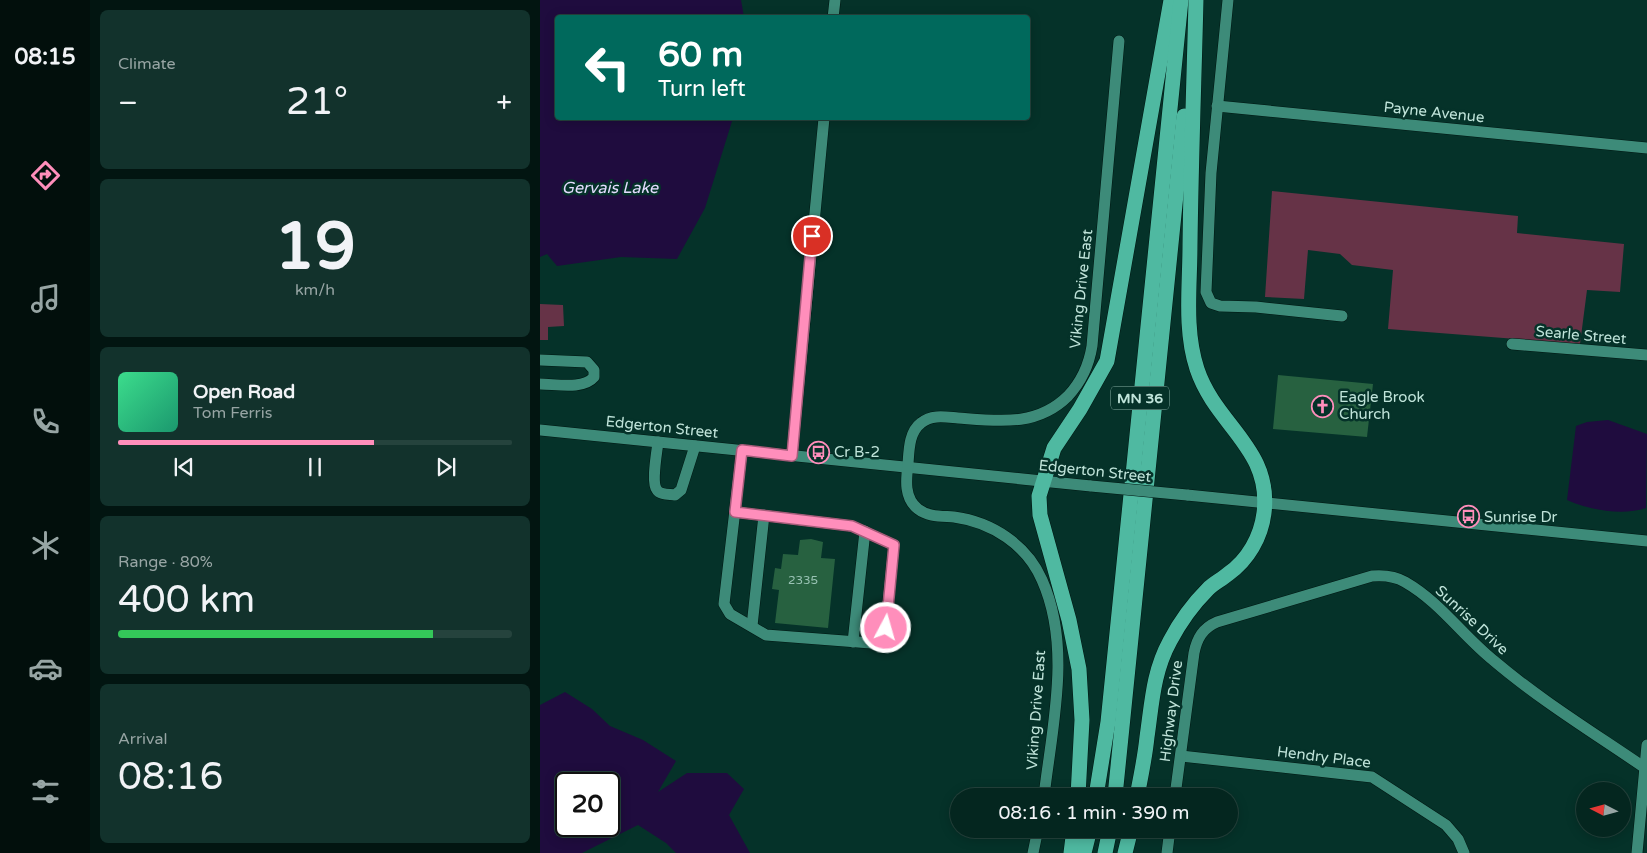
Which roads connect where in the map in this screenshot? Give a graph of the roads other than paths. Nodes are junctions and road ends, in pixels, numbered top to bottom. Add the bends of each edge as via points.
1 (835, 0) edge
2 (1171, 0) edge
3 (1181, 0) edge
4 (1196, 0) edge
5 (1228, 0) edge
6 (833, 15) edge
7 (1119, 41) dead end
8 (1217, 106) junction
9 (824, 120) edge
10 (1647, 148) edge
11 (1342, 316) dead end
12 (1512, 344) dead end
13 (1647, 355) edge
14 (540, 360) edge
15 (540, 384) edge
16 (540, 430) edge
17 (658, 442) junction
18 (695, 446) junction
19 (742, 450) junction
20 (792, 456) junction
21 (907, 467) junction
22 (1042, 481) junction
23 (1265, 503) junction
24 (735, 512) junction
25 (764, 515) junction
26 (865, 531) junction
27 (1647, 541) edge
28 (752, 626) junction
29 (1203, 631) joint
30 (853, 642) junction
31 (1647, 745) edge
32 (1181, 756) junction
33 (1645, 768) junction
34 (1045, 788) edge
35 (1078, 788) edge
36 (1097, 788) edge
37 (1116, 788) edge
38 (1138, 788) edge
39 (1176, 788) edge
40 (1643, 836) edge
41 (1036, 838) edge
42 (1073, 838) edge
43 (1088, 838) edge
44 (1108, 838) edge
45 (1129, 838) edge
46 (1169, 838) edge
47 (1033, 853) edge
48 (1071, 853) edge
49 (1084, 853) edge
50 (1105, 853) edge
51 (1125, 853) edge
52 (1167, 853) edge
53 (1464, 853) edge
54 (1637, 853) edge

1 - 6 street
2 - 22 highway via 1107,361 1054,448
3 - 36 highway, MN 36 via 1108,722
4 - 23 highway via 1190,239 1192,348 1197,369 1214,404 1259,464 1264,478
4 - 37 highway, MN 36
5 - 8 street
7 - 21 street, Viking Drive East via 1092,346 1081,380 1051,410 1024,420 942,416 926,419 912,435
8 - 10 street, Payne Avenue
8 - 11 street via 1206,255 1206,292 1211,303
9 - 20 street
12 - 13 street, Searle Street
14 - 15 street via 587,362 594,370 594,377 589,383 580,385
16 - 17 street, Edgerton Street
17 - 18 street, Edgerton Street
17 - 18 street via 654,483 662,493 675,495 681,490
18 - 19 street, Edgerton Street
19 - 20 street, Edgerton Street
19 - 24 street
20 - 21 street, Edgerton Street
21 - 22 street, Edgerton Street
21 - 34 street, Viking Drive East via 907,490 917,509 930,515 970,520 997,531 1024,553 1042,580 1053,613 1057,657
22 - 23 street, Edgerton Street, bridge
22 - 35 highway via 1040,515 1080,669 1082,720
23 - 27 street, Edgerton Street
23 - 38 highway via 1261,528 1249,553 1202,596 1168,644 1154,684
24 - 25 street
24 - 28 street via 724,604 730,614
25 - 26 street via 828,521
25 - 28 street
26 - 30 street
26 - 30 street via 894,545 884,644
28 - 30 street via 766,635
29 - 32 street, Highway Drive via 1194,653
29 - 33 street, Sunrise Drive via 1217,622 1372,576 1393,577 1412,586 1446,613 1506,671
31 - 33 street
32 - 39 street, Highway Drive
32 - 53 street, Hendry Place via 1372,777 1446,825 1458,839
33 - 40 street
40 - 54 street
41 - 47 street
42 - 48 highway
43 - 49 highway
44 - 50 highway
45 - 51 highway
46 - 52 street

